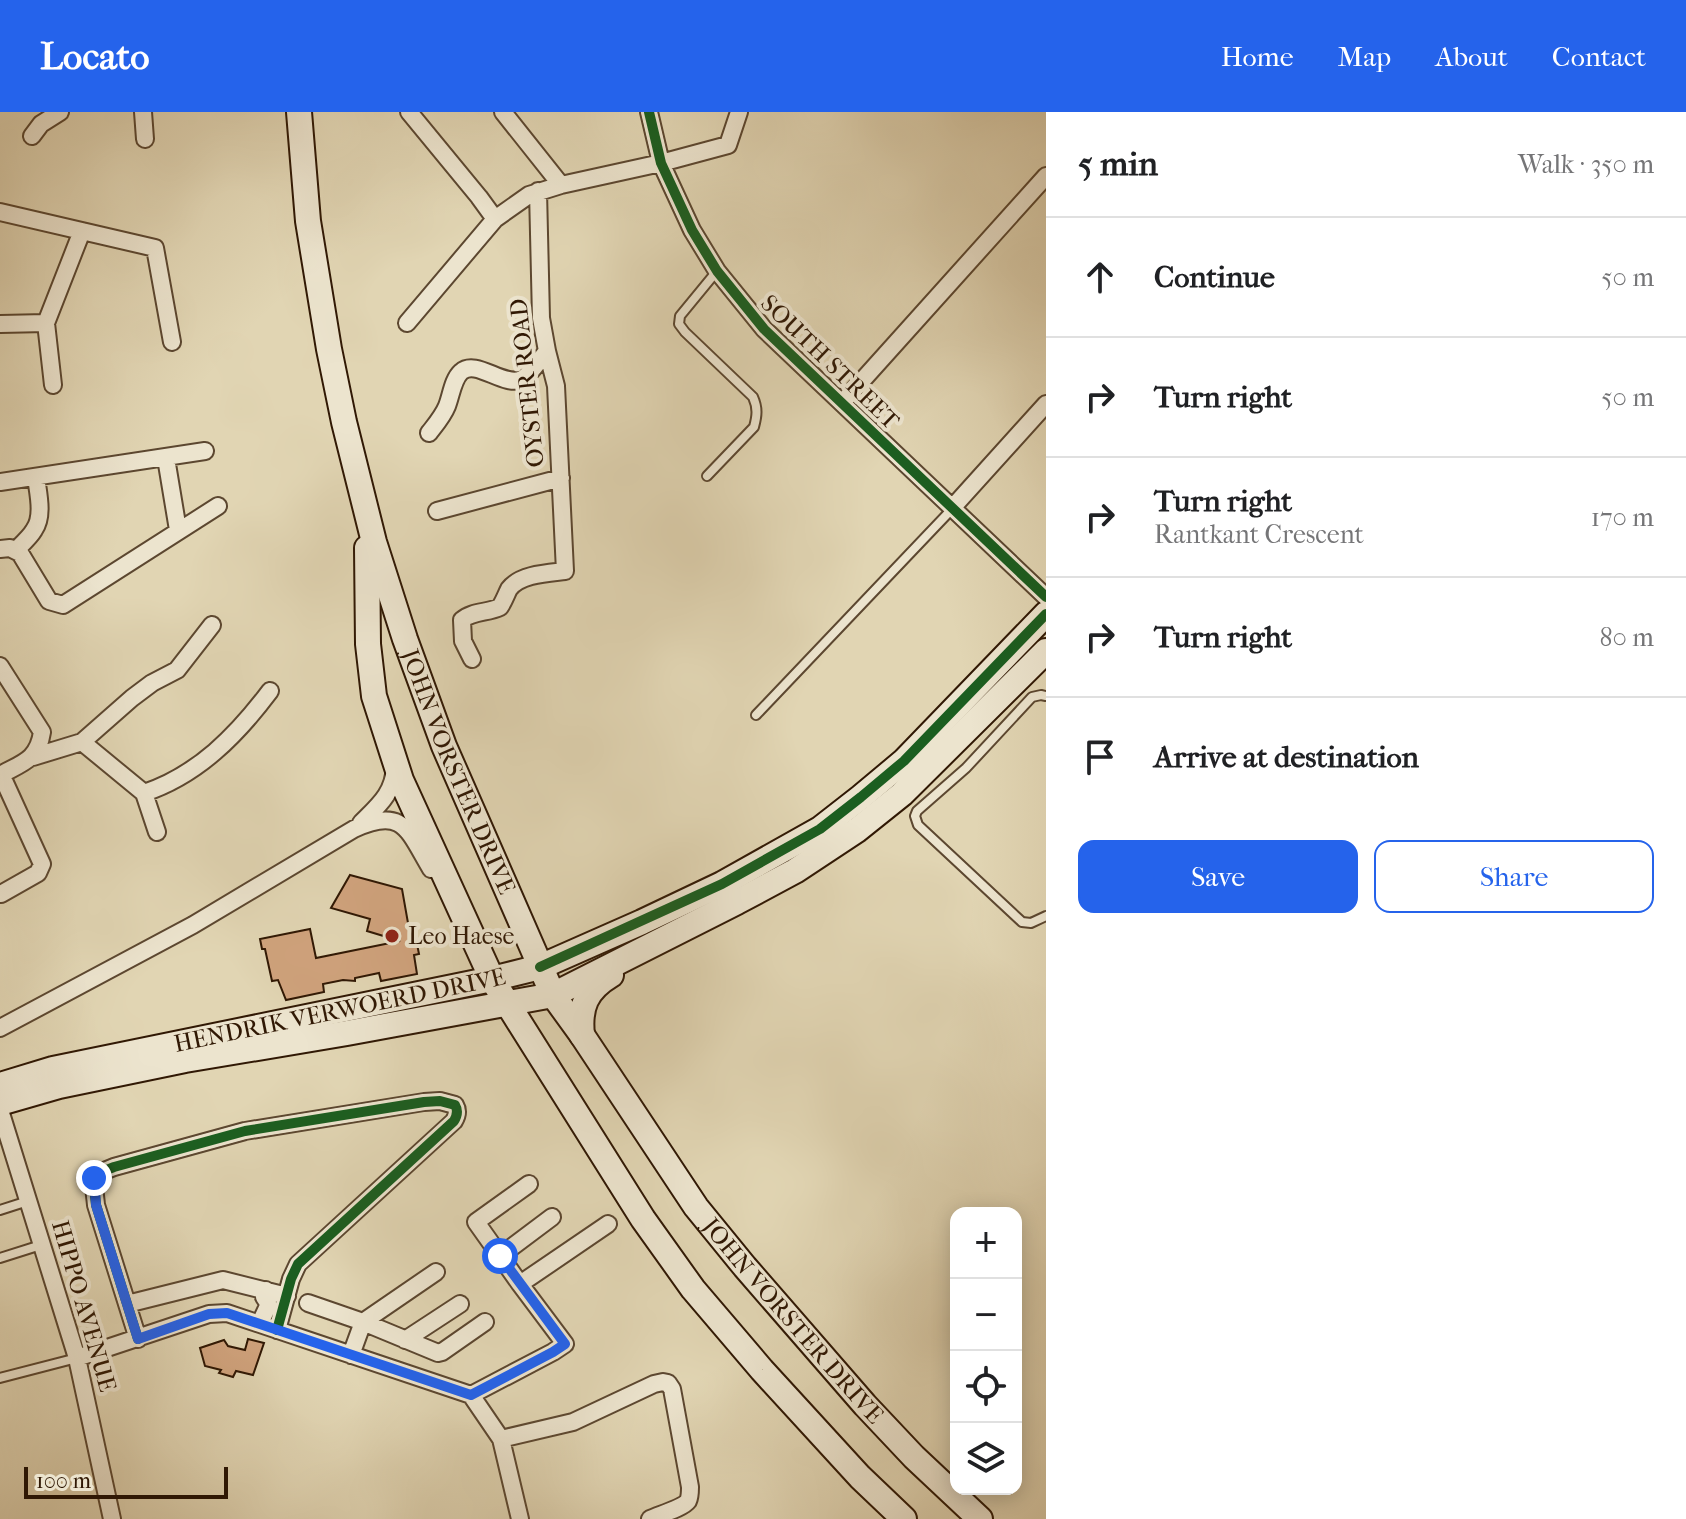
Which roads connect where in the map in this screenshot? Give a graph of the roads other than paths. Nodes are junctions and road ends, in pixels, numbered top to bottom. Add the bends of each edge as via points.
1 (60, 112) edge
2 (143, 112) edge
3 (292, 112) edge
4 (299, 112) edge
5 (409, 112) edge
6 (503, 112) edge
7 (649, 112) edge
8 (739, 112) edge
9 (32, 136) dead end
10 (145, 139) dead end
11 (661, 163) junction
12 (1046, 176) edge
13 (561, 185) junction
14 (538, 191) junction
15 (0, 212) edge
16 (495, 219) junction
17 (82, 231) junction
18 (717, 271) junction
19 (46, 323) junction
20 (407, 323) dead end
21 (0, 324) edge
22 (172, 342) dead end
23 (547, 351) junction
24 (53, 385) dead end
25 (842, 403) junction
26 (1046, 404) edge
27 (429, 433) dead end
28 (205, 451) dead end
29 (166, 458) junction
30 (707, 476) dead end
31 (36, 477) junction
32 (561, 478) junction
33 (0, 482) edge
34 (218, 506) dead end
35 (953, 507) junction
36 (437, 511) dead end
37 (178, 530) junction
38 (8, 549) edge
39 (1046, 597) edge
40 (1046, 614) edge
41 (212, 625) dead end
42 (1046, 651) edge
43 (472, 659) dead end
44 (0, 666) edge
45 (270, 691) dead end
46 (1046, 696) edge
47 (756, 715) dead end
48 (42, 732) junction
49 (79, 743) junction
50 (33, 757) junction
51 (395, 766) junction
52 (1, 775) edge
53 (144, 793) junction
54 (354, 829) junction
55 (157, 832) dead end
56 (1, 894) edge
57 (716, 913) junction
58 (1046, 916) edge
59 (469, 928) junction
60 (540, 967) junction
61 (492, 979) junction
62 (553, 995) junction
63 (506, 1004) junction
64 (0, 1028) edge
65 (582, 1035) junction
66 (0, 1085) edge
67 (0, 1103) edge
68 (0, 1110) edge
69 (529, 1184) dead end
70 (28, 1201) junction
71 (0, 1210) edge
72 (552, 1217) dead end
73 (608, 1224) dead end
74 (42, 1245) junction
75 (500, 1256) junction
76 (0, 1258) edge
77 (436, 1272) dead end
78 (520, 1284) junction
79 (266, 1290) junction
80 (287, 1296) junction
81 (308, 1303) dead end
82 (127, 1304) junction
83 (460, 1304) dead end
84 (363, 1322) junction
85 (485, 1322) dead end
86 (260, 1323) junction
87 (277, 1330) junction
88 (138, 1339) junction
89 (405, 1340) junction
90 (351, 1355) junction
91 (77, 1358) junction
92 (0, 1378) edge
93 (471, 1395) junction
94 (501, 1439) junction
95 (112, 1519) edge
96 (520, 1519) edge
97 (650, 1519) edge
98 (904, 1519) edge
99 (980, 1519) edge

1 - 9 street
2 - 10 street
3 - 51 main road, JOHN VORSTER DRIVE via 317,322 366,541 370,671
4 - 60 main road, JOHN VORSTER DRIVE via 308,221 329,349 374,542 444,746
5 - 16 street
6 - 13 street
7 - 11 street, SOUTH STREET
8 - 11 street via 728,145
11 - 13 street
11 - 18 street, SOUTH STREET
12 - 25 street
13 - 14 street
14 - 16 street
14 - 23 street, OYSTER ROAD via 541,318
15 - 17 street
16 - 20 street
17 - 19 street
17 - 22 street via 156,248
18 - 25 street, SOUTH STREET via 764,329
18 - 30 lane via 679,324 753,397 757,418
19 - 21 street
19 - 24 street
23 - 27 street via 518,380 464,370
23 - 32 street, OYSTER ROAD via 556,386
25 - 35 street, SOUTH STREET
26 - 35 street
28 - 29 street
29 - 31 street
29 - 37 street
31 - 33 street
31 - 38 street via 39,521
32 - 36 street
32 - 43 street, OYSTER ROAD via 565,571 519,581 500,607 467,615 462,620 463,641
34 - 37 street
35 - 39 street, SOUTH STREET
35 - 47 lane
37 - 38 street via 63,605 49,601 24,559
40 - 60 main road, HENDRIK VERWOERD DRIVE via 904,761 820,829 722,884
41 - 49 street via 177,670 142,690
42 - 57 main road, HENDRIK VERWOERD DRIVE via 902,794 857,830
44 - 48 street
45 - 53 street via 217,751
46 - 58 lane via 1032,697 915,816 926,834 1022,922
48 - 49 street
48 - 50 street
49 - 50 street
49 - 53 street
50 - 52 street
51 - 54 street via 389,793
51 - 59 main road, JOHN VORSTER DRIVE
52 - 56 street via 42,864 38,873
53 - 55 street
54 - 59 street via 386,819 403,826
54 - 64 street via 193,925
57 - 62 main road, HENDRIK VERWOERD DRIVE
57 - 65 main road via 593,988 581,1014
59 - 61 main road, JOHN VORSTER DRIVE
60 - 61 main road, HENDRIK VERWOERD DRIVE
60 - 62 main road, JOHN VORSTER DRIVE
61 - 63 main road, JOHN VORSTER DRIVE
61 - 66 main road, HENDRIK VERWOERD DRIVE via 53,1069
62 - 63 main road, HENDRIK VERWOERD DRIVE
62 - 65 main road, JOHN VORSTER DRIVE
63 - 67 main road, HENDRIK VERWOERD DRIVE via 185,1060
63 - 98 main road, JOHN VORSTER DRIVE via 693,1289 860,1477
65 - 99 main road, JOHN VORSTER DRIVE via 696,1207 745,1267 865,1405
68 - 70 street, HIPPO AVENUE
69 - 75 street via 476,1222
70 - 71 lane
70 - 74 street, HIPPO AVENUE
72 - 75 street
73 - 78 street
74 - 76 lane
74 - 91 street, HIPPO AVENUE
75 - 78 street
77 - 84 street
78 - 93 street via 565,1344
79 - 80 street
79 - 82 street via 217,1280
79 - 86 street via 268,1306
80 - 82 street via 298,1264 454,1121 455,1105 424,1102 249,1130 98,1173 96,1205
80 - 87 street
81 - 84 street
82 - 88 street
83 - 89 street
84 - 89 street
84 - 90 street
85 - 89 street via 438,1353
86 - 87 street
86 - 88 street via 227,1313 209,1314
87 - 90 street
88 - 91 street
90 - 93 street
91 - 92 lane
91 - 95 street, HIPPO AVENUE
93 - 94 street
94 - 96 street
94 - 97 street via 573,1422 654,1384 668,1383 690,1496 682,1506

